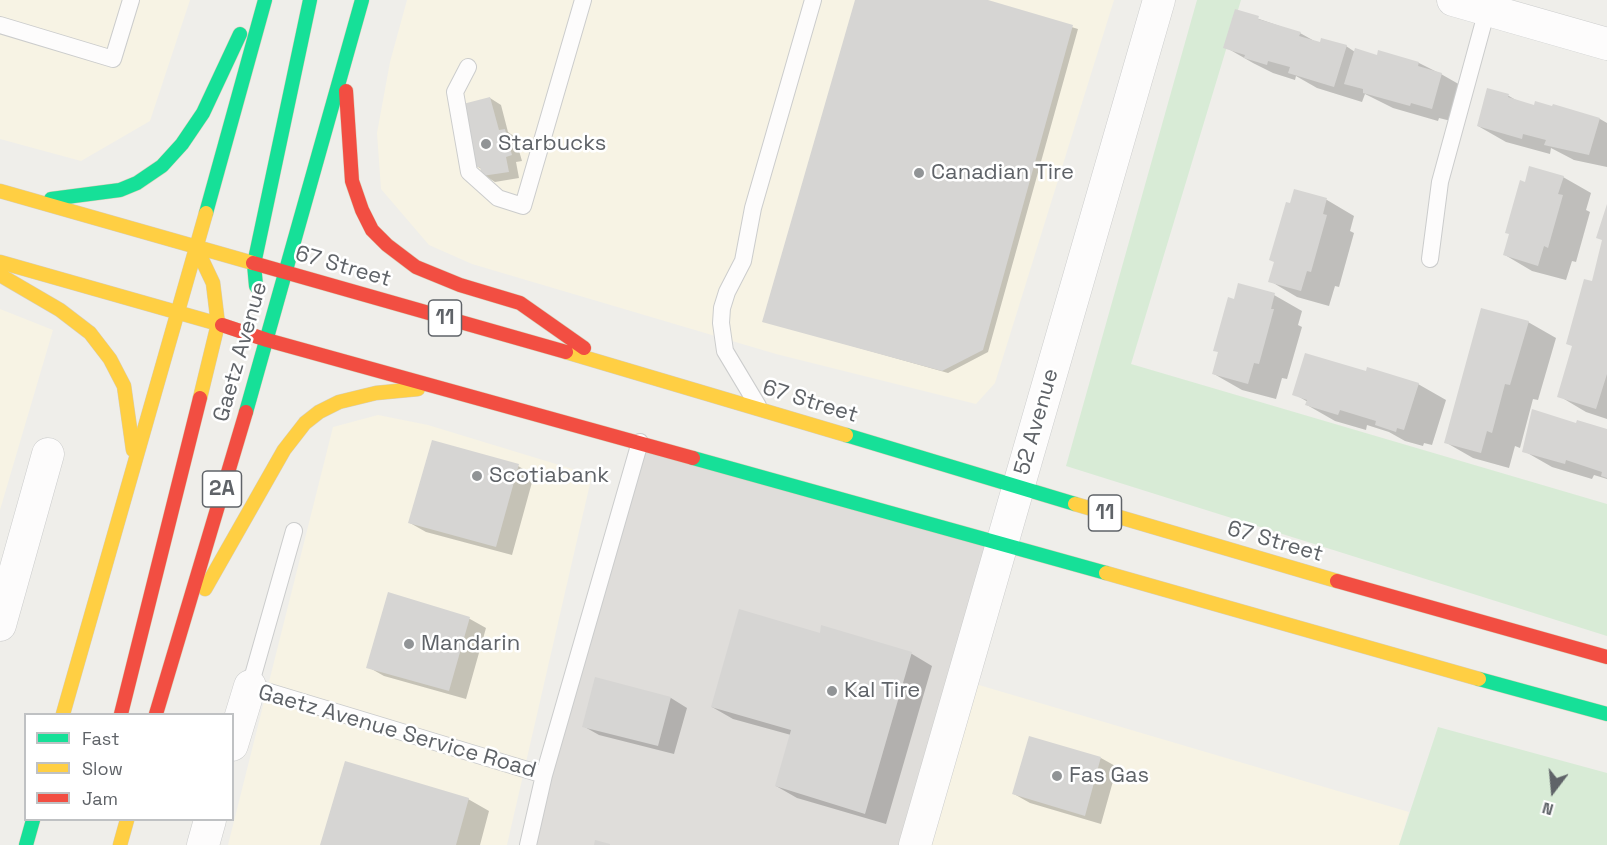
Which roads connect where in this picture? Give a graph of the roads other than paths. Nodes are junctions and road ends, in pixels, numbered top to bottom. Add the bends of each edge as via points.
1 (131, 0) edge
2 (256, 0) edge
3 (265, 0) edge
4 (310, 0) edge
5 (362, 0) edge
6 (583, 0) edge
7 (813, 0) edge
8 (1160, 0) edge
9 (1453, 0) edge
10 (1487, 10) junction
11 (0, 25) edge
12 (1607, 44) edge
13 (345, 66) junction
14 (468, 67) dead end
15 (0, 191) edge
16 (37, 201) junction
17 (196, 247) junction
18 (1430, 259) dead end
19 (0, 262) edge
20 (254, 264) junction
21 (286, 273) junction
22 (0, 275) edge
23 (178, 313) junction
24 (218, 324) junction
25 (267, 340) junction
26 (605, 363) junction
27 (439, 387) junction
28 (760, 409) junction
29 (640, 442) junction
30 (48, 454) dead end
31 (134, 462) junction
32 (1018, 487) junction
33 (294, 531) dead end
34 (1002, 543) junction
35 (0, 625) edge
36 (178, 637) junction
37 (1607, 657) edge
38 (250, 686) junction
39 (63, 713) edge
40 (121, 713) edge
41 (156, 713) edge
42 (1607, 714) edge
43 (234, 738) edge
44 (544, 775) junction
45 (32, 821) edge
46 (119, 821) edge
47 (126, 821) edge
48 (209, 821) edge
49 (121, 842) edge
50 (26, 845) edge
51 (203, 845) edge
52 (528, 845) edge
53 (915, 845) edge

1 - 11 lane via 113,59
2 - 16 main road via 203,113 162,166 120,190
3 - 17 main road
4 - 20 main road
5 - 13 main road, Gaetz Avenue / 2A
6 - 14 lane via 523,207 498,198 470,172 455,92
7 - 28 lane via 753,208 742,261 722,308 725,351
8 - 32 street, 52 Avenue
9 - 10 street
10 - 12 street
10 - 18 lane via 1440,182
13 - 21 main road, Gaetz Avenue / 2A
13 - 26 main road via 352,181 372,230 416,267 520,303
15 - 16 main road, 67 Street / 11
16 - 17 main road, 67 Street / 11
17 - 20 main road, 67 Street / 11
17 - 23 main road
17 - 24 main road via 213,283
19 - 23 main road
20 - 21 main road, 67 Street / 11
20 - 25 main road
21 - 25 main road, Gaetz Avenue / 2A
21 - 26 main road, 67 Street / 11
22 - 31 main road via 60,310 90,333 110,359 124,386
23 - 24 main road
23 - 31 main road
24 - 25 main road
24 - 40 main road
25 - 27 main road
25 - 36 main road, Gaetz Avenue / 2A
26 - 28 main road, 67 Street / 11
27 - 29 main road
27 - 36 main road via 357,397 339,402 305,423 280,457
28 - 32 main road, 67 Street / 11
29 - 34 main road
29 - 44 lane, Gaetz Avenue Service Road
30 - 35 street
31 - 39 main road
32 - 34 street, 52 Avenue
32 - 37 main road, 67 Street / 11
33 - 38 lane
34 - 42 main road
34 - 53 street, 52 Avenue
36 - 41 main road, Gaetz Avenue / 2A
38 - 43 street, Gaetz Avenue Service Road
38 - 44 lane, Gaetz Avenue Service Road
44 - 52 lane
45 - 50 main road
46 - 49 main road
47 - 49 main road
48 - 51 street

